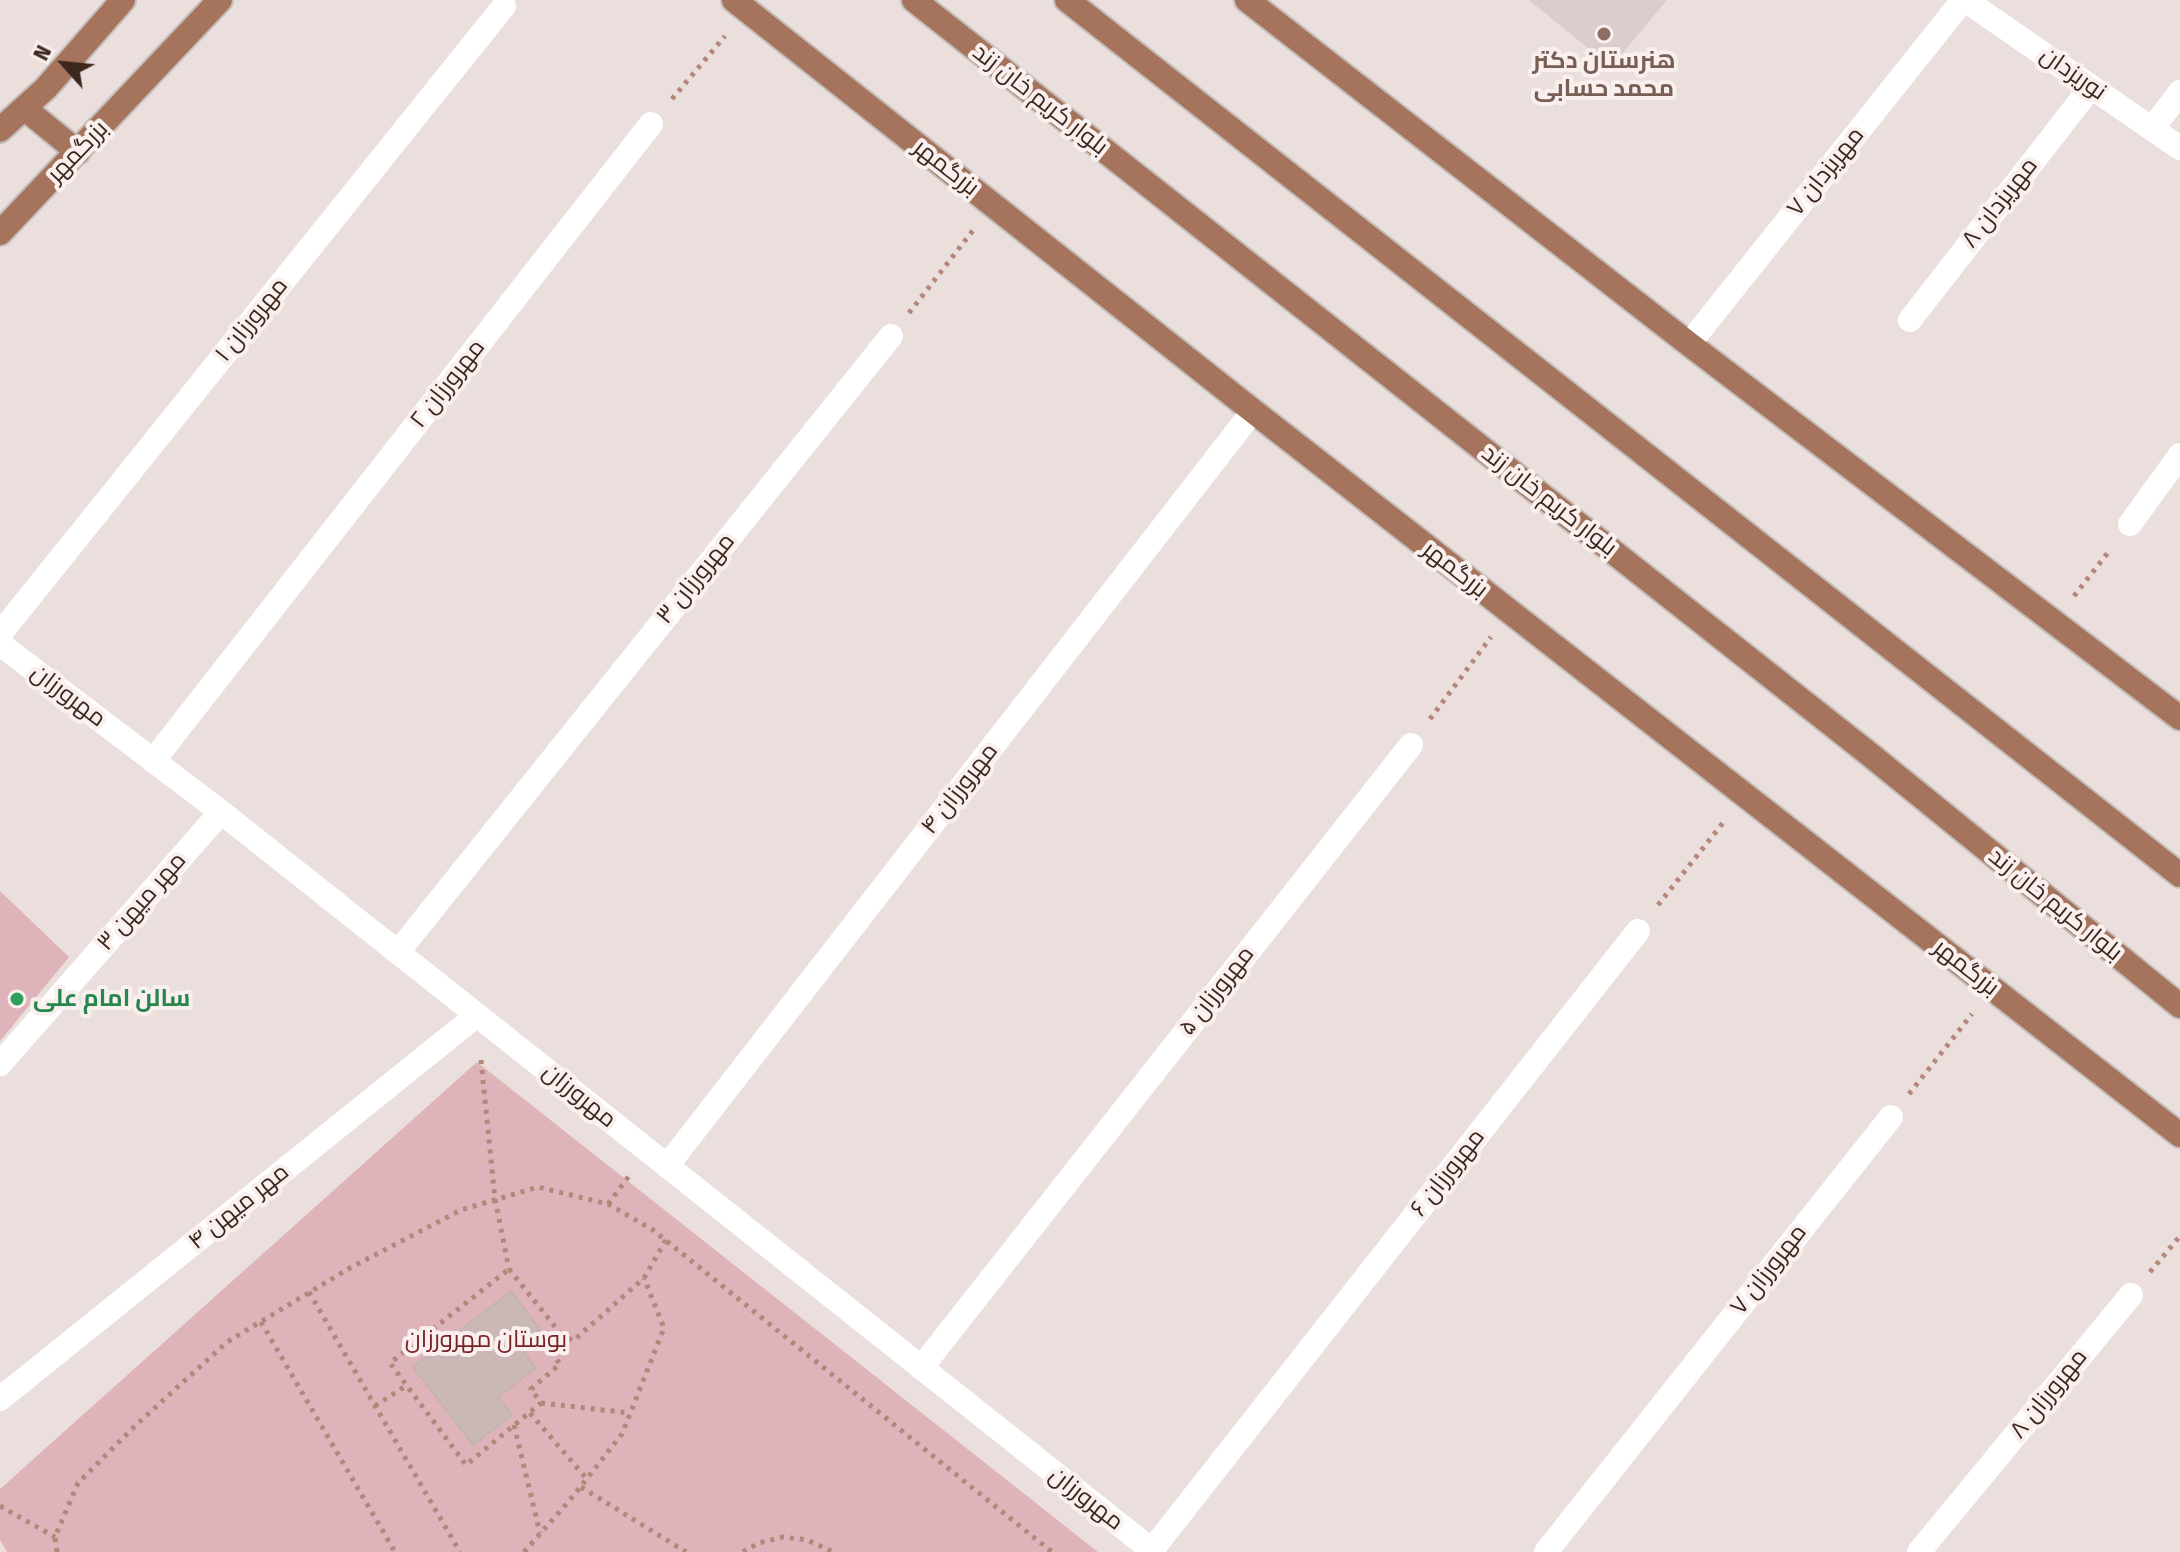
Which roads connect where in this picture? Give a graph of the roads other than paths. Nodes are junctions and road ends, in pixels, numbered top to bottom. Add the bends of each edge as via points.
1 (123, 0) edge
2 (220, 0) edge
3 (914, 0) edge
4 (1067, 0) edge
5 (1247, 0) edge
6 (1964, 0) edge
7 (740, 5) edge
8 (504, 6) dead end
9 (2091, 87) junction
10 (2180, 92) edge
11 (24, 108) junction
12 (651, 124) road end
13 (2152, 129) junction
14 (0, 130) edge
15 (2180, 148) edge
16 (78, 152) junction
17 (0, 233) edge
18 (1910, 320) dead end
19 (891, 336) road end
20 (1689, 344) junction
21 (1253, 411) junction
22 (2180, 455) edge
23 (2130, 524) road end
24 (0, 634) edge
25 (0, 644) edge
26 (2180, 718) edge
27 (1411, 745) road end
28 (153, 761) junction
29 (221, 812) junction
30 (2180, 875) edge
31 (1638, 931) road end
32 (398, 952) junction
33 (2180, 1006) edge
34 (477, 1015) junction
35 (0, 1064) edge
36 (1891, 1117) road end
37 (2180, 1135) edge
38 (667, 1166) junction
39 (2131, 1295) road end
40 (921, 1368) junction
41 (0, 1399) edge
42 (1153, 1551) edge
43 (1546, 1552) edge
44 (1919, 1552) edge

1 - 11 main road
2 - 16 main road, بزرگمهر
3 - 33 main road, بلوار کریم خان زند
4 - 30 main road
5 - 20 main road
6 - 9 street, نوریزدان
6 - 20 street, مهریزدان ۷
7 - 21 main road, بزرگمهر
8 - 24 street, مهرورزان ۱
9 - 13 street, نوریزدان
9 - 18 street, مهریزدان ۸
10 - 13 street
11 - 14 main road
11 - 16 main road
12 - 28 street, مهرورزان ۲
13 - 15 street, نوریزدان
16 - 17 main road, بزرگمهر
19 - 32 street, مهرورزان ۳
20 - 26 main road
21 - 37 main road, بزرگمهر
21 - 38 street, مهرورزان ۴
22 - 23 street
25 - 28 street, مهرورزان
27 - 40 street, مهرورزان ۵
28 - 29 street, مهرورزان
29 - 32 street, مهرورزان
29 - 35 street, مهر میهن ۳
31 - 42 street, مهرورزان ۶
32 - 34 street, مهرورزان
34 - 38 street, مهرورزان
34 - 41 street, مهر میهن ۴
36 - 43 street, مهرورزان ۷
38 - 40 street, مهرورزان
39 - 44 street, مهرورزان ۸
40 - 42 street, مهرورزان

